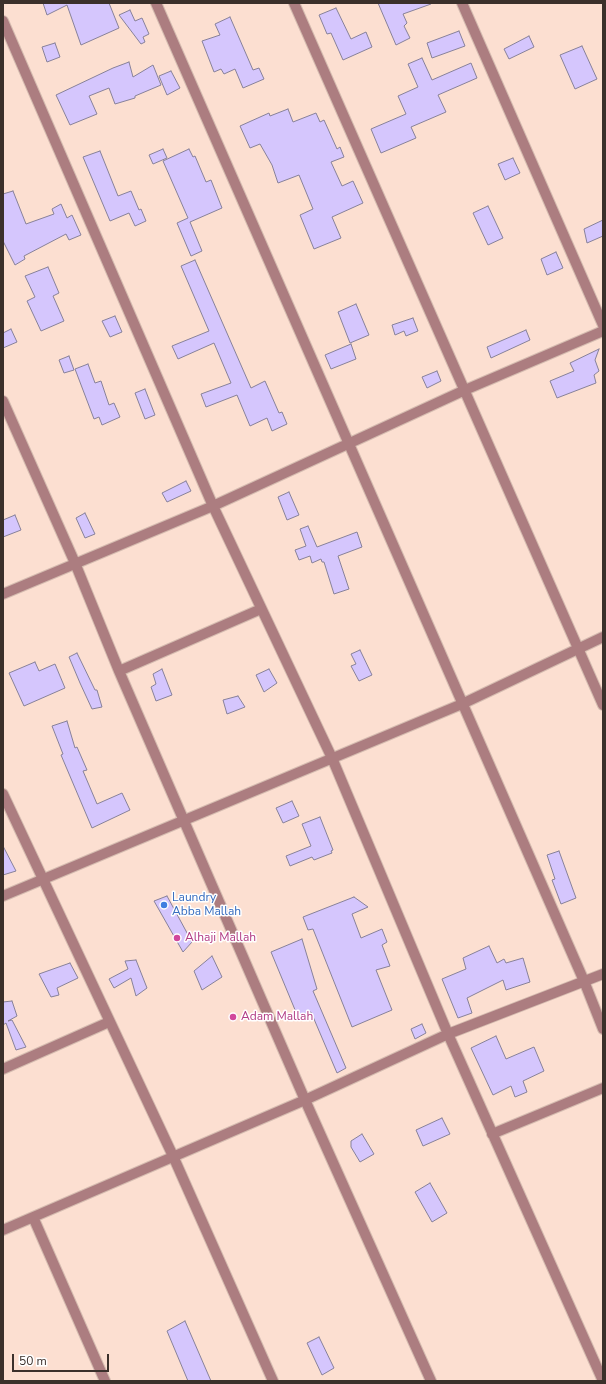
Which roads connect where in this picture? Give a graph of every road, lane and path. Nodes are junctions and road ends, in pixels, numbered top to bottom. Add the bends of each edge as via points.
1 (156, 3) edge
2 (294, 3) edge
3 (462, 3) edge
4 (3, 21) edge
5 (603, 325) edge
6 (603, 331) edge
7 (465, 390) junction
8 (3, 402) edge
9 (349, 442) junction
10 (213, 506) junction
11 (75, 563) junction
12 (3, 594) edge
13 (261, 609) junction
14 (603, 637) edge
15 (578, 648) junction
16 (119, 671) junction
17 (462, 704) junction
18 (603, 705) edge
19 (332, 758) junction
20 (3, 794) edge
21 (184, 820) junction
22 (42, 879) junction
23 (3, 896) edge
24 (603, 974) edge
25 (584, 981) junction
26 (109, 1022) junction
27 (603, 1028) edge
28 (448, 1034) junction
29 (3, 1069) edge
30 (603, 1088) edge
31 (305, 1100) junction
32 (492, 1134) junction
33 (173, 1156) junction
34 (33, 1217) junction
35 (3, 1230) edge
36 (105, 1381) edge
37 (273, 1381) edge
38 (431, 1381) edge
39 (603, 1381) edge

1 - 9 street
2 - 7 street
3 - 5 street
4 - 10 street
6 - 7 street
7 - 9 street
7 - 15 street
8 - 11 street
9 - 10 street
9 - 17 street
10 - 11 street
10 - 13 street
11 - 12 street
11 - 16 street
13 - 16 street
13 - 19 street
14 - 15 street
15 - 17 street
15 - 18 street
16 - 21 street
17 - 19 street
17 - 25 street
19 - 21 street
19 - 28 street
20 - 22 street
21 - 22 street
21 - 31 street
22 - 23 street
22 - 26 street
24 - 25 street
25 - 27 street
25 - 28 street
26 - 29 street
26 - 33 street
28 - 31 street
28 - 32 street
30 - 32 street
31 - 33 street
31 - 38 street
32 - 39 street
33 - 34 street
33 - 37 street
34 - 35 street
34 - 36 street

